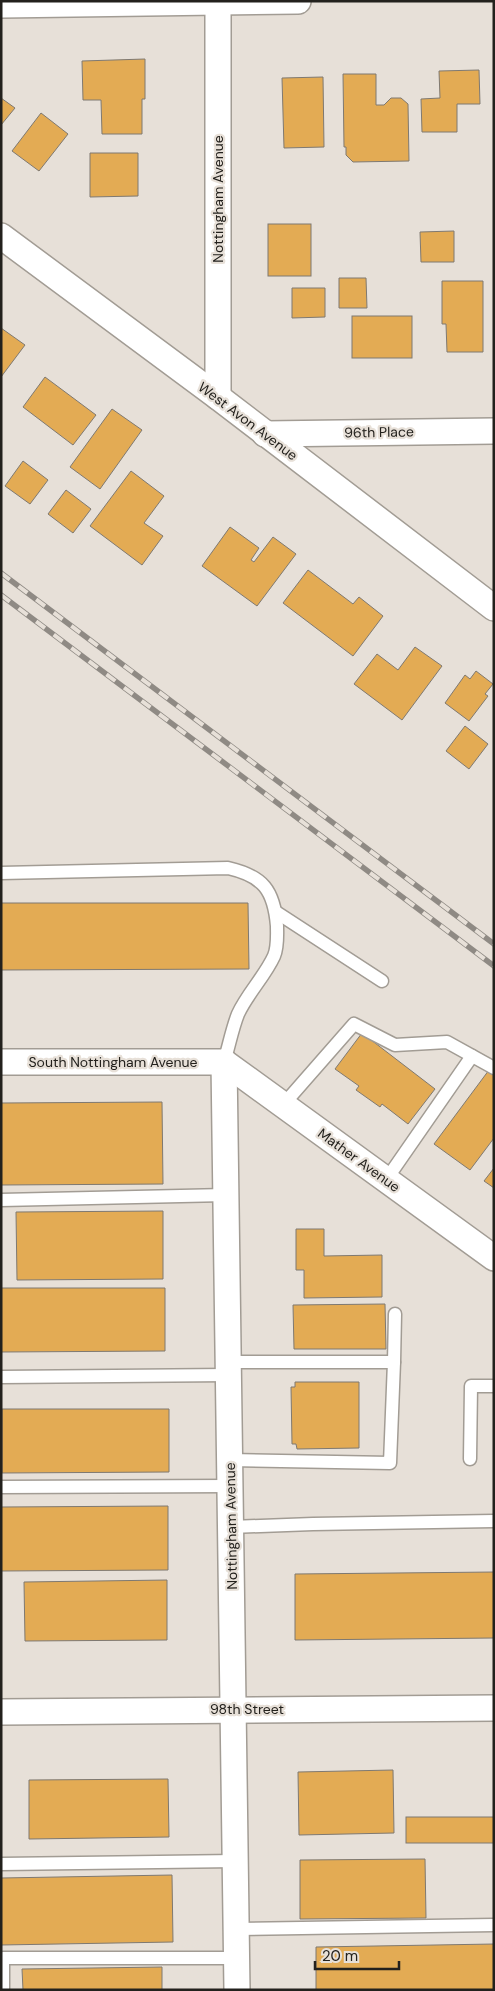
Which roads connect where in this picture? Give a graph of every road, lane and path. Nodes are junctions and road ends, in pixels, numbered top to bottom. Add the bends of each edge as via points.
1 (298, 1) edge
2 (218, 2) edge
3 (1, 4) edge
4 (1, 236) edge
5 (218, 397) junction
6 (494, 431) edge
7 (265, 434) junction
8 (494, 608) edge
9 (1, 874) edge
10 (276, 912) junction
11 (382, 981) dead end
12 (472, 1056) junction
13 (1, 1062) edge
14 (224, 1062) junction
15 (494, 1068) edge
16 (283, 1105) junction
17 (386, 1180) junction
18 (226, 1195) junction
19 (1, 1200) edge
20 (494, 1258) edge
21 (395, 1314) dead end
22 (394, 1362) junction
23 (229, 1368) junction
24 (1, 1377) edge
25 (494, 1386) edge
26 (230, 1460) junction
27 (470, 1460) dead end
28 (230, 1486) junction
29 (1, 1487) edge
30 (494, 1521) edge
31 (231, 1527) junction
32 (494, 1708) edge
33 (232, 1709) junction
34 (1, 1712) edge
35 (236, 1861) junction
36 (1, 1864) edge
37 (494, 1925) edge
38 (237, 1929) junction
39 (237, 1958) junction
40 (3, 1990) edge
41 (237, 1990) edge

1 - 2 street
2 - 3 street
2 - 5 street, Nottingham Avenue
4 - 5 street, West Avon Avenue
5 - 7 street, West Avon Avenue
6 - 7 street, 96th Place
7 - 8 street, West Avon Avenue
9 - 10 lane via 228,868 257,878 266,888
10 - 11 lane
10 - 14 lane via 278,936 275,954 238,1013
12 - 15 lane
12 - 16 lane via 447,1042 396,1045 354,1024
12 - 17 lane
13 - 14 street, South Nottingham Avenue
14 - 16 street, Mather Avenue
14 - 18 street, Nottingham Avenue
16 - 17 street, Mather Avenue
17 - 20 street, Mather Avenue
18 - 19 lane
18 - 23 street, Nottingham Avenue
21 - 22 lane
22 - 23 lane
22 - 26 lane via 390,1463
23 - 24 lane
23 - 26 street, Nottingham Avenue
25 - 27 lane via 471,1386
26 - 28 street, Nottingham Avenue
28 - 29 lane
28 - 31 street, Nottingham Avenue
30 - 31 lane
31 - 33 street, Nottingham Avenue
32 - 33 street, 98th Street
33 - 34 street, 98th Street
33 - 35 street, Nottingham Avenue
35 - 36 lane
35 - 38 street, Nottingham Avenue
37 - 38 lane
38 - 39 street, Nottingham Avenue
39 - 40 lane via 3,1958
39 - 41 street, Nottingham Avenue

